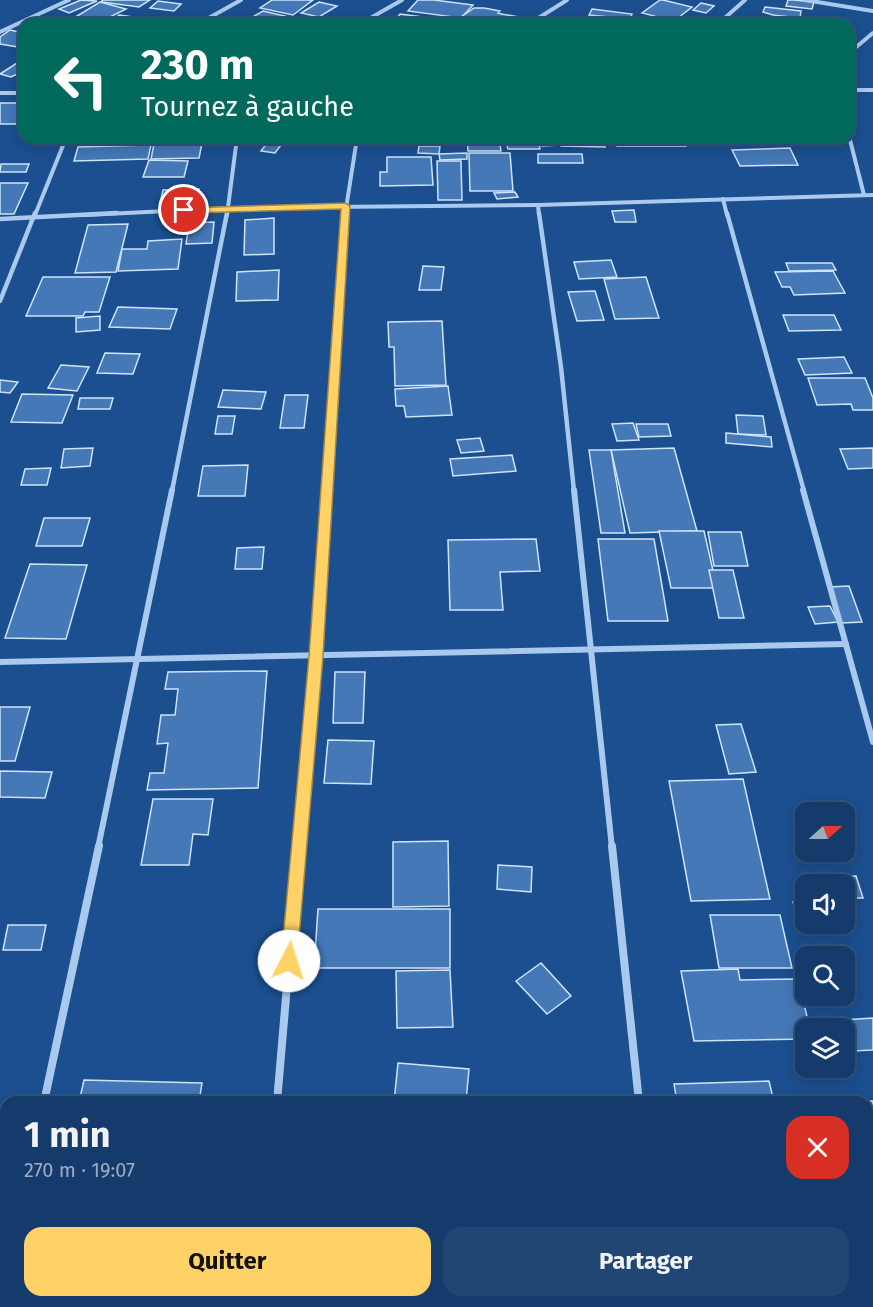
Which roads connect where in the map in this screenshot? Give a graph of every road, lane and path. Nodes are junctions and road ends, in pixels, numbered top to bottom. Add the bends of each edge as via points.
1 (69, 0) edge
2 (242, 0) edge
3 (402, 0) edge
4 (567, 0) edge
5 (745, 0) edge
6 (806, 0) edge
7 (873, 11) edge
8 (30, 18) edge
9 (209, 18) edge
10 (370, 18) edge
11 (538, 18) edge
12 (725, 18) edge
13 (18, 24) edge
14 (0, 32) edge
15 (873, 33) edge
16 (855, 48) edge
17 (855, 90) edge
18 (873, 90) edge
19 (0, 93) edge
20 (18, 93) edge
21 (63, 144) edge
22 (236, 144) edge
23 (356, 144) edge
24 (851, 144) edge
25 (864, 195) junction
26 (873, 195) edge
27 (723, 199) junction
28 (538, 205) junction
29 (345, 206) junction
30 (228, 208) junction
31 (0, 219) edge
32 (32, 219) junction
33 (0, 301) edge
34 (846, 644) junction
35 (590, 651) junction
36 (316, 656) junction
37 (140, 658) junction
38 (0, 662) edge
39 (873, 742) edge
40 (45, 1096) edge
41 (278, 1096) edge
42 (638, 1096) edge

1 - 8 street
2 - 9 street
3 - 10 street
4 - 11 street
5 - 12 street
6 - 7 street
13 - 14 street
15 - 16 street
17 - 18 street
19 - 20 street
21 - 32 street
22 - 30 street
23 - 29 street
24 - 25 street
25 - 26 street
25 - 27 street
27 - 28 street
27 - 34 street
28 - 29 street
28 - 35 street via 561,367
29 - 30 street
29 - 36 street
30 - 32 street
30 - 37 street
31 - 32 street
32 - 33 street
34 - 35 street
34 - 39 street
35 - 36 street
35 - 42 street
36 - 37 street
36 - 41 street
37 - 38 street
37 - 40 street

